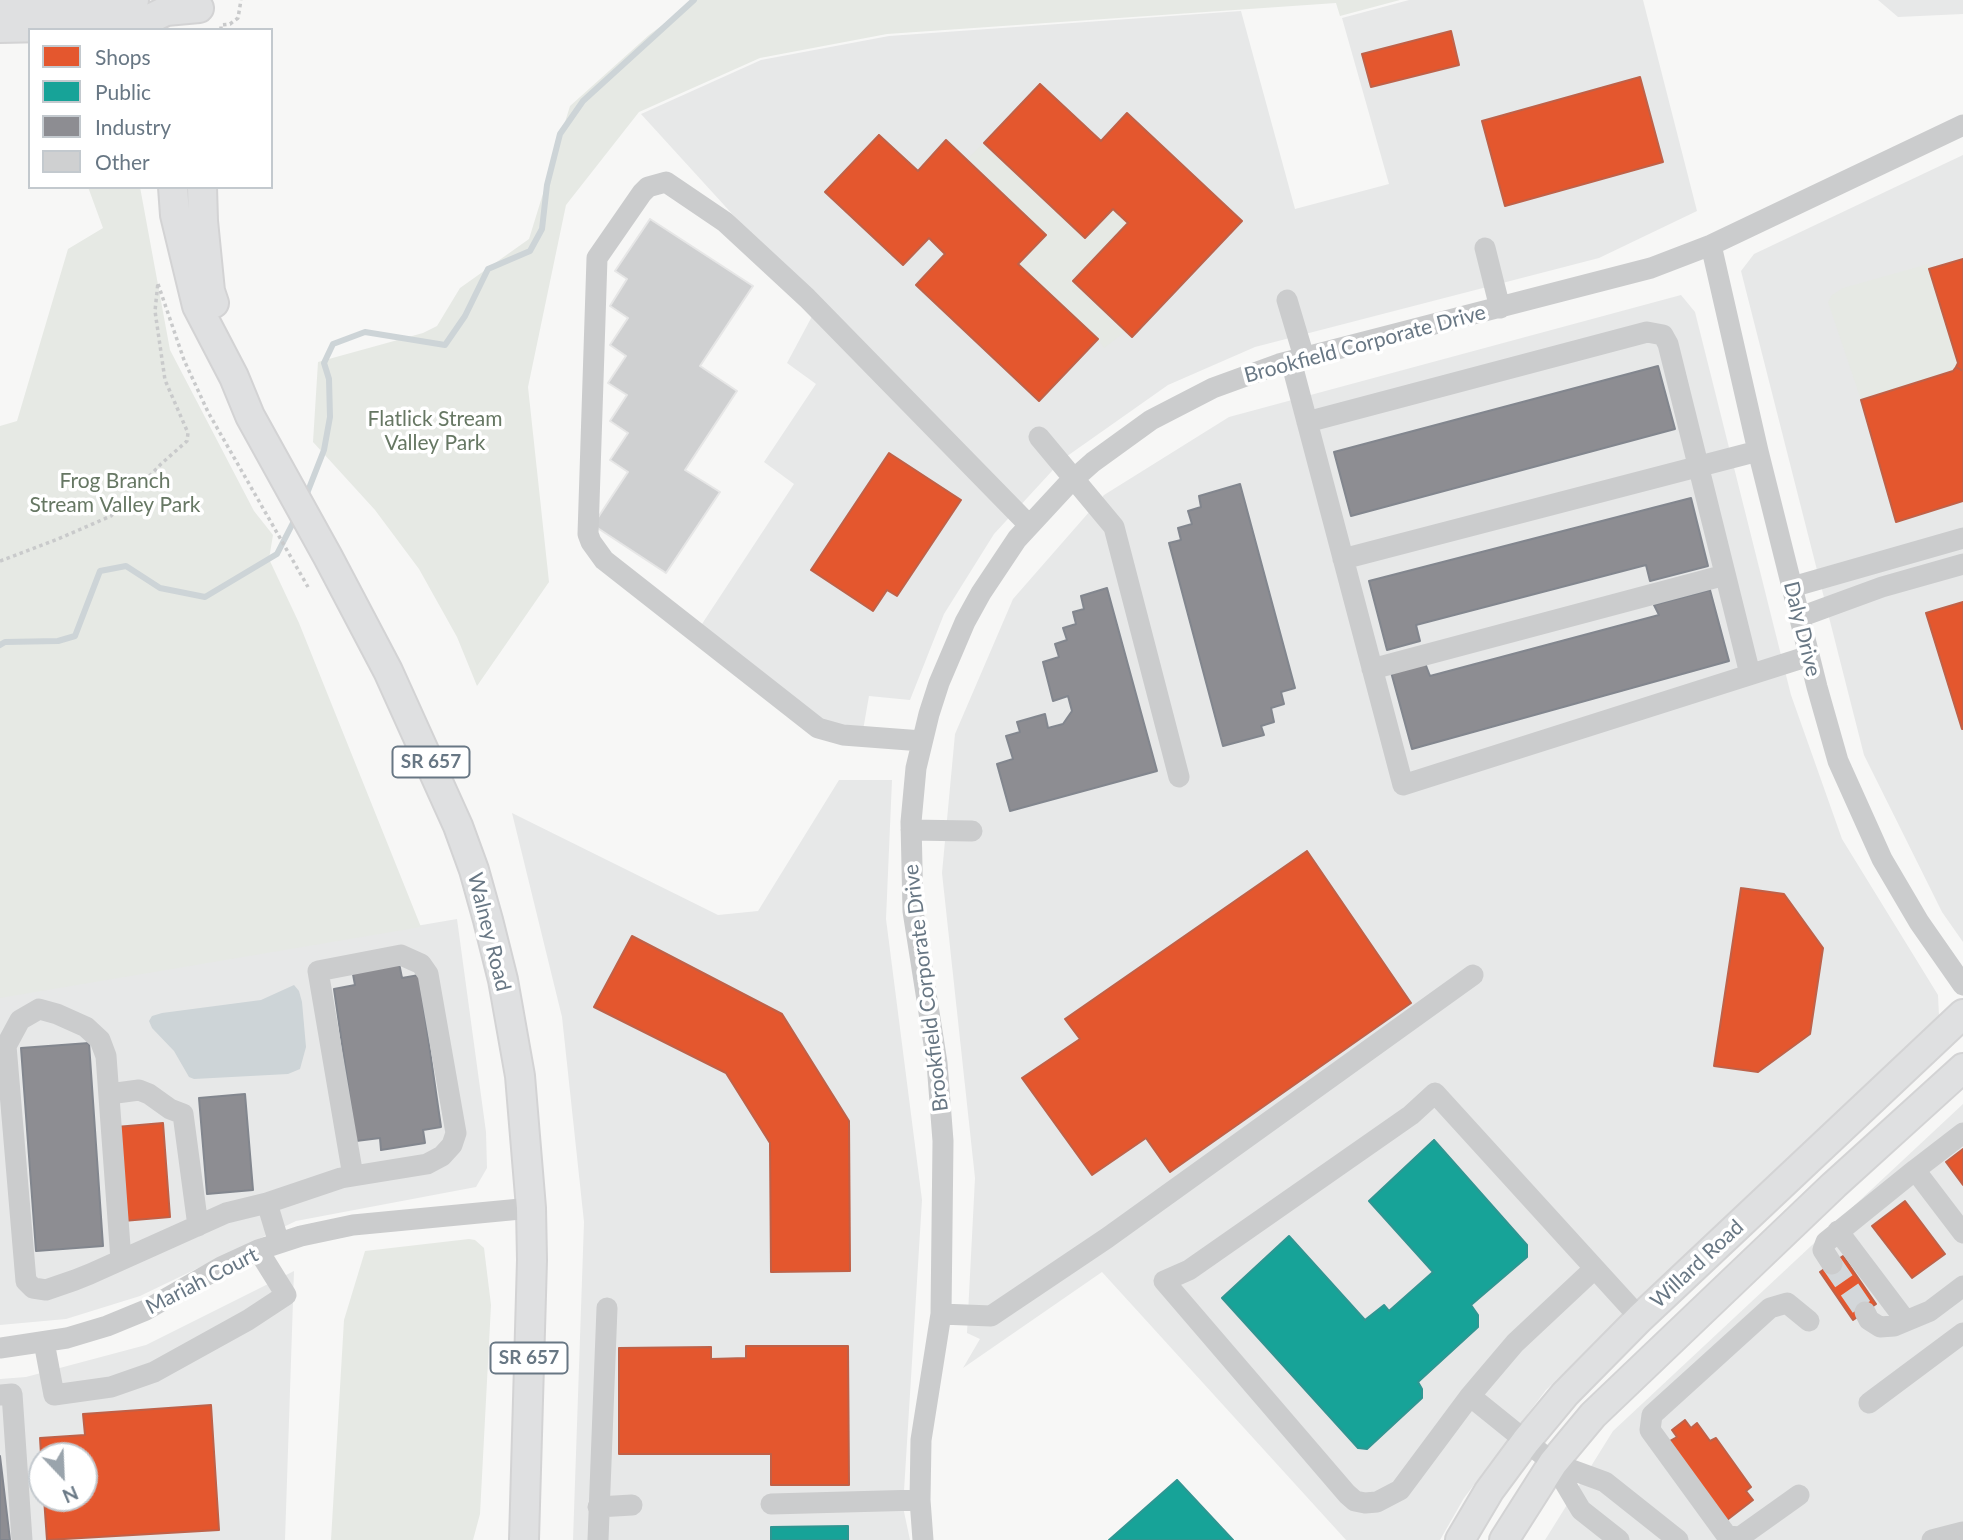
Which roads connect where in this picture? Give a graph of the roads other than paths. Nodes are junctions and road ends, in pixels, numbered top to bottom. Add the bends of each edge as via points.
1 (134, 0) edge
2 (0, 3) edge
3 (166, 13) edge
4 (199, 13) edge
5 (0, 28) edge
6 (1963, 125) edge
7 (173, 189) edge
8 (202, 189) edge
9 (1711, 245) junction
10 (1485, 248) dead end
11 (1287, 300) dead end
12 (1500, 308) junction
13 (1298, 359) junction
14 (234, 377) junction
15 (1307, 422) junction
16 (1039, 437) dead end
17 (1758, 451) junction
18 (1698, 466) junction
19 (1075, 478) junction
20 (1029, 525) junction
21 (1963, 538) edge
22 (1343, 559) junction
23 (1963, 564) edge
24 (1725, 575) junction
25 (1792, 587) junction
26 (1800, 617) junction
27 (1809, 656) junction
28 (1372, 669) junction
29 (1750, 674) junction
30 (922, 741) junction
31 (1180, 777) dead end
32 (911, 830) junction
33 (972, 831) dead end
34 (1473, 975) dead end
35 (1963, 985) edge
36 (1963, 1014) edge
37 (1963, 1068) edge
38 (109, 1094) junction
39 (1963, 1133) edge
40 (1915, 1170) junction
41 (353, 1176) junction
42 (267, 1203) junction
43 (531, 1208) junction
44 (198, 1226) junction
45 (1838, 1231) junction
46 (1963, 1233) edge
47 (279, 1243) junction
48 (258, 1250) junction
49 (121, 1260) junction
50 (1832, 1264) tunnel mouth
51 (1594, 1269) junction
52 (1963, 1286) edge
53 (607, 1308) dead end
54 (1865, 1312) tunnel mouth
55 (941, 1314) junction
56 (1640, 1318) junction
57 (1809, 1321) dead end
58 (1906, 1321) junction
59 (1963, 1333) edge
60 (44, 1342) junction
61 (0, 1348) edge
62 (0, 1395) edge
63 (1470, 1396) junction
64 (1869, 1403) dead end
65 (1525, 1441) junction
66 (1553, 1463) junction
67 (1799, 1495) dead end
68 (920, 1500) junction
69 (771, 1504) dead end
70 (632, 1506) dead end
71 (598, 1507) junction
72 (1963, 1532) edge
73 (1595, 1533) edge
74 (22, 1540) edge
75 (524, 1540) edge
76 (598, 1540) edge
77 (923, 1540) edge
78 (1460, 1540) edge
79 (1504, 1540) edge
80 (1619, 1540) edge
81 (1678, 1540) edge
82 (1932, 1540) edge

1 - 2 main road
1 - 3 main road
3 - 4 main road
3 - 5 main road via 137,25
6 - 9 street, Brookfield Corporate Drive
7 - 14 main road, Walney Road / SR 657 via 197,306
8 - 14 main road, Walney Road / SR 657 via 210,291
9 - 12 street, Brookfield Corporate Drive via 1651,268
9 - 17 street, Daly Drive
10 - 12 street
11 - 13 street
12 - 13 street, Brookfield Corporate Drive
13 - 15 street
13 - 19 street, Brookfield Corporate Drive via 1235,379 1182,403 1121,440
14 - 43 main road, Walney Road / SR 657 via 250,416 400,696 474,870 503,980 520,1076
15 - 18 street via 1647,332 1663,335 1668,344
15 - 22 street
16 - 19 street
17 - 18 street
17 - 25 street, Daly Drive
18 - 22 street
18 - 24 street
19 - 20 street, Brookfield Corporate Drive
19 - 31 street via 1114,527
20 - 30 street, Brookfield Corporate Drive via 998,565 965,622 939,683
20 - 30 street via 725,222 667,182 642,193 597,258 591,542 604,559 818,729
21 - 25 street
22 - 28 street
23 - 26 street
24 - 28 street
24 - 29 street
25 - 26 street, Daly Drive
26 - 27 street, Daly Drive
27 - 29 street
27 - 35 street, Daly Drive via 1834,749 1866,827 1900,891
28 - 29 street via 1403,785
30 - 32 street, Brookfield Corporate Drive
32 - 33 street
32 - 55 street, Brookfield Corporate Drive via 914,911 937,1063 943,1140
34 - 55 street via 991,1316
36 - 56 main road, Willard Road
37 - 66 main road, Willard Road via 1620,1389
38 - 44 street via 139,1090 183,1114
38 - 49 street
38 - 49 street via 106,1056 100,1040 86,1027 38,1009 20,1020 6,1046 26,1281 33,1288 46,1290
39 - 40 street
40 - 45 street
40 - 46 street
41 - 41 street via 427,1164 442,1156 456,1133 428,974 421,964 401,955 318,971
41 - 42 street
42 - 44 street
42 - 47 street
43 - 47 street, Mariah Court via 353,1225
43 - 75 main road, Walney Road / SR 657
44 - 49 street
45 - 50 street via 1823,1250
45 - 58 street
47 - 48 street, Mariah Court
48 - 60 street, Mariah Court via 146,1310 107,1326
48 - 60 street via 286,1295 202,1346 131,1381 54,1395
51 - 56 street
51 - 63 street via 1515,1343
51 - 63 street via 1435,1093 1389,1131 1189,1270 1164,1281 1355,1501 1377,1502 1400,1490
52 - 58 street via 1930,1311
53 - 71 street
54 - 58 street via 1880,1326
55 - 68 street, Brookfield Corporate Drive via 920,1440
56 - 65 main road, Willard Road
57 - 67 street via 1787,1303 1770,1308 1652,1415 1650,1430 1727,1536 1740,1537
59 - 64 street
60 - 61 street, Mariah Court
62 - 74 street via 12,1394
63 - 65 street
65 - 66 street
65 - 78 main road, Willard Road
66 - 73 street
66 - 79 main road, Willard Road
66 - 81 street via 1605,1482
68 - 69 street
68 - 77 street, Brookfield Corporate Drive
70 - 71 street
71 - 76 street
72 - 82 street
73 - 80 street

